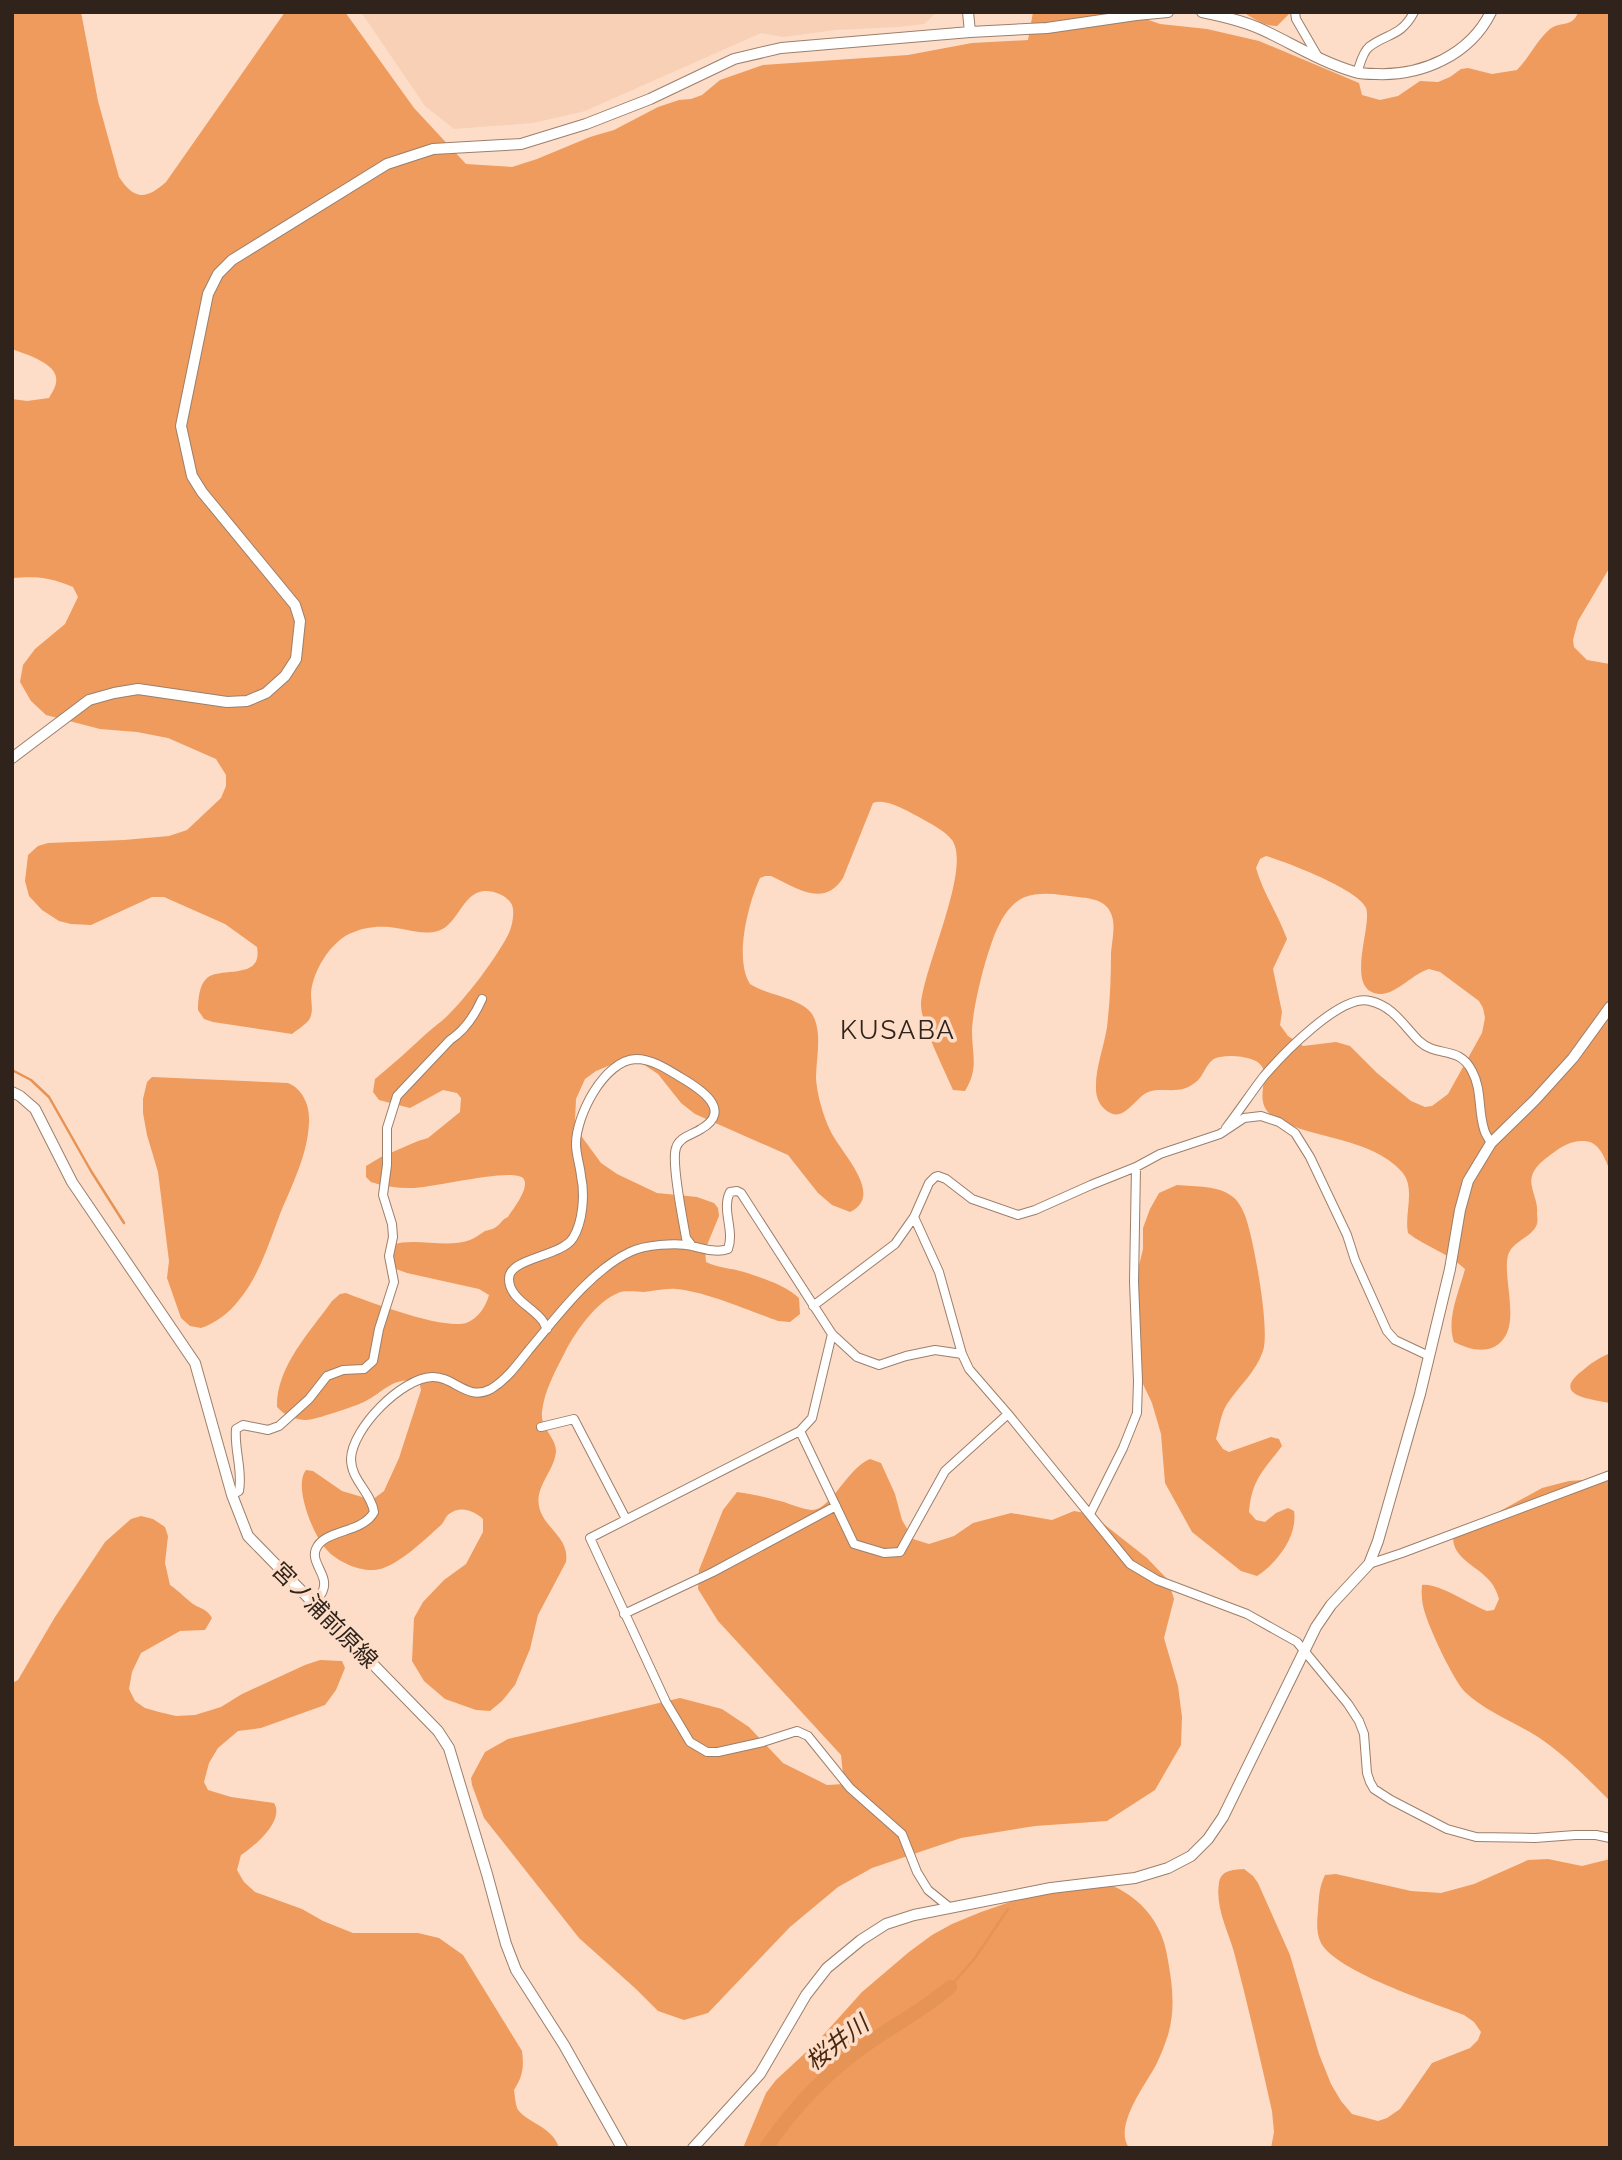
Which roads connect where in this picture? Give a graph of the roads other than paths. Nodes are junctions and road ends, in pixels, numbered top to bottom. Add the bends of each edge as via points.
1 (968, 12) edge
2 (1168, 12) edge
3 (1202, 12) edge
4 (1295, 12) edge
5 (1414, 12) edge
6 (1491, 12) edge
7 (970, 32) junction
8 (1318, 57) junction
9 (1357, 73) junction
10 (12, 758) edge
11 (482, 999) dead end
12 (1610, 1007) edge
13 (12, 1092) edge
14 (1220, 1134) junction
15 (1491, 1143) junction
16 (1136, 1167) junction
17 (914, 1217) junction
18 (692, 1245) junction
19 (813, 1306) junction
20 (547, 1329) junction
21 (832, 1334) junction
22 (962, 1354) junction
23 (1429, 1356) junction
24 (1008, 1414) junction
25 (541, 1427) dead end
26 (800, 1431) junction
27 (1610, 1475) edge
28 (232, 1495) junction
29 (836, 1506) junction
30 (1090, 1514) junction
31 (626, 1519) junction
32 (1368, 1564) junction
33 (313, 1603) junction
34 (624, 1614) junction
35 (1305, 1650) junction
36 (1610, 1838) edge
37 (949, 1907) junction
38 (622, 2148) edge
39 (692, 2148) edge

1 - 7 street
2 - 7 street via 1047,28
3 - 8 street via 1260,28
4 - 8 street
5 - 9 street via 1401,30 1369,47
6 - 9 street via 1464,48 1424,69 1391,75
7 - 10 street via 781,48 734,59 650,99 521,144 433,149 387,164 232,260 208,294 181,426 185,451 191,476 202,492 295,606 300,621 296,659 266,693 247,701 138,689 89,700
8 - 9 street
11 - 28 street via 466,1025 407,1083 393,1104 383,1195 392,1224 389,1256 394,1282 373,1361 363,1369 327,1376 279,1426 268,1430 243,1425 236,1429 241,1480 239,1491
12 - 15 street via 1573,1058
13 - 28 street, 宮ノ浦前原線 via 35,1109 72,1182 195,1363
14 - 15 street via 1264,1077 1315,1025 1348,1004 1365,1000 1388,1008 1425,1045 1466,1061 1477,1082 1483,1129
14 - 16 street via 1169,1150
14 - 23 street via 1244,1118 1261,1116 1295,1133 1334,1207 1387,1331 1395,1340
15 - 23 street via 1468,1181
16 - 17 street via 1018,1215 972,1199 938,1176 929,1183
16 - 30 street via 1138,1404 1133,1425
17 - 19 street via 895,1244
17 - 22 street via 939,1272
18 - 19 street via 722,1252 729,1249 732,1240 726,1204 730,1192 741,1193
18 - 20 street via 652,1246 622,1256
18 - 20 street via 686,1238 676,1148 683,1138 711,1121 714,1104 667,1069 645,1060 629,1060 602,1081 579,1124 576,1147 582,1205 572,1241 523,1263 509,1275 513,1291
19 - 21 street
20 - 33 street via 503,1380 487,1391 472,1393 441,1377 423,1378 402,1388 365,1424 355,1442 352,1466 374,1512 362,1524 317,1546 315,1556 324,1580 323,1591
21 - 22 street via 856,1357 879,1365 935,1350
21 - 26 street via 812,1418
22 - 24 street via 969,1369
23 - 32 street via 1387,1515
24 - 29 street via 945,1471 900,1552 884,1553 855,1544
24 - 30 street
25 - 31 street via 574,1419
26 - 29 street
26 - 31 street
27 - 32 street
28 - 33 street, 宮ノ浦前原線 via 248,1536
29 - 34 street
30 - 35 street via 1130,1564 1157,1580 1247,1614
31 - 34 street via 590,1538
32 - 35 street via 1331,1605
33 - 38 street, 宮ノ浦前原線 via 438,1731 449,1748 516,1970
34 - 37 street via 690,1742 707,1752 718,1752 802,1731 850,1788 902,1834 928,1890
35 - 36 street via 1359,1721 1370,1782 1391,1800 1447,1829 1476,1837
35 - 37 street via 1223,1817 1191,1856 1135,1878
37 - 39 street via 886,1924 827,1968 760,2074

